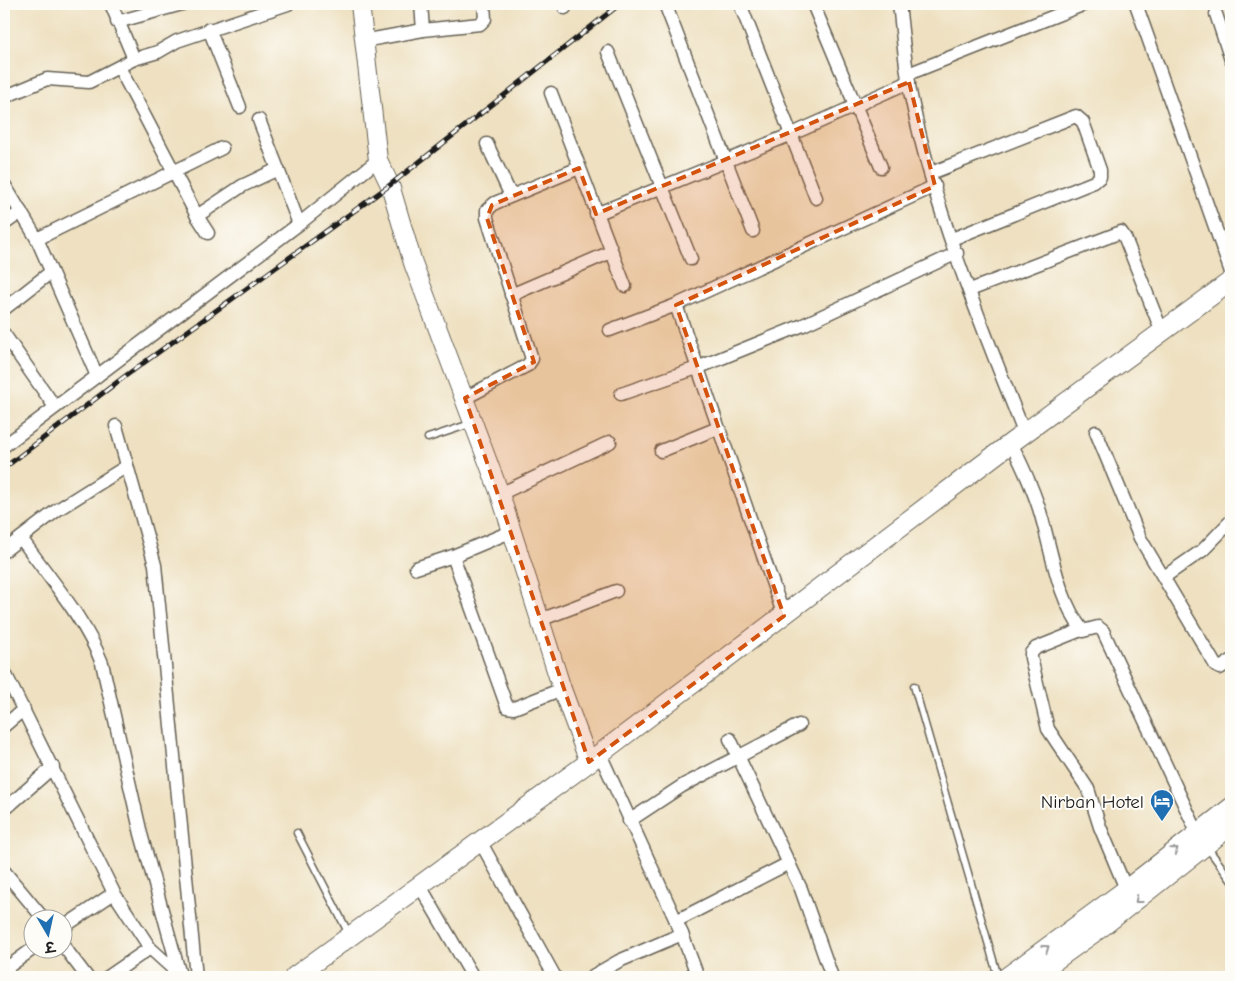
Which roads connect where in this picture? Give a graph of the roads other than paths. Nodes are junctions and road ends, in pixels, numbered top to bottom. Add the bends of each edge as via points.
1 (111, 4) edge
2 (179, 4) edge
3 (288, 4) edge
4 (360, 4) edge
5 (421, 4) edge
6 (484, 4) edge
7 (740, 4) edge
8 (813, 4) edge
9 (899, 4) edge
10 (1085, 4) edge
11 (1136, 4) edge
12 (1064, 8) edge
13 (667, 9) dead end
14 (1216, 14) dead end
15 (117, 22) junction
16 (209, 29) junction
17 (423, 30) junction
18 (362, 41) junction
19 (608, 52) dead end
20 (134, 59) junction
21 (1231, 60) edge
22 (119, 67) junction
23 (909, 78) junction
24 (551, 93) dead end
25 (4, 97) edge
26 (855, 106) junction
27 (240, 107) dead end
28 (259, 120) dead end
29 (792, 134) junction
30 (487, 144) dead end
31 (222, 148) dead end
32 (378, 160) junction
33 (726, 161) junction
34 (880, 167) dead end
35 (579, 168) junction
36 (278, 169) junction
37 (175, 173) junction
38 (931, 173) junction
39 (4, 184) edge
40 (935, 186) junction
41 (661, 187) junction
42 (511, 196) junction
43 (816, 198) dead end
44 (21, 212) junction
45 (596, 214) junction
46 (197, 216) junction
47 (4, 224) edge
48 (299, 224) junction
49 (753, 231) dead end
50 (208, 233) dead end
51 (952, 239) junction
52 (37, 240) junction
53 (611, 252) junction
54 (957, 252) junction
55 (691, 259) dead end
56 (52, 272) junction
57 (1231, 272) edge
58 (1231, 281) edge
59 (625, 286) dead end
60 (970, 290) junction
61 (511, 295) junction
62 (676, 304) junction
63 (4, 310) edge
64 (610, 330) dead end
65 (1162, 332) junction
66 (4, 334) edge
67 (697, 368) junction
68 (97, 376) junction
69 (621, 394) dead end
70 (465, 398) junction
71 (56, 407) junction
72 (474, 423) junction
73 (116, 426) dead end
74 (718, 428) junction
75 (1096, 432) dead end
76 (428, 438) dead end
77 (1018, 439) junction
78 (610, 442) dead end
79 (4, 446) edge
80 (661, 451) dead end
81 (127, 466) junction
82 (500, 494) junction
83 (1231, 521) edge
84 (510, 532) junction
85 (21, 538) junction
86 (4, 551) edge
87 (453, 556) junction
88 (416, 568) dead end
89 (1164, 577) junction
90 (616, 591) dead end
91 (784, 616) junction
92 (540, 620) junction
93 (1081, 630) junction
94 (1231, 661) edge
95 (4, 671) edge
96 (914, 686) dead end
97 (562, 689) junction
98 (24, 709) junction
99 (799, 725) dead end
100 (4, 726) edge
101 (730, 739) dead end
102 (738, 757) junction
103 (595, 758) junction
104 (52, 767) junction
105 (1231, 807) edge
106 (4, 810) edge
107 (629, 821) junction
108 (1231, 826) edge
109 (297, 833) dead end
110 (1202, 839) junction
111 (480, 841) junction
112 (788, 863) junction
113 (4, 871) edge
114 (1231, 880) edge
115 (420, 886) junction
116 (1126, 889) junction
117 (114, 893) junction
118 (35, 908) edge
119 (72, 921) edge
120 (676, 921) junction
121 (682, 934) junction
122 (350, 938) junction
123 (150, 948) junction
124 (22, 957) edge
125 (72, 957) edge
126 (4, 970) edge
127 (181, 976) edge
128 (87, 977) edge
129 (108, 977) edge
130 (196, 977) edge
131 (294, 977) edge
132 (473, 977) edge
133 (555, 977) edge
134 (591, 977) edge
135 (698, 977) edge
136 (832, 977) edge
137 (998, 977) edge
138 (1006, 977) edge
139 (1033, 977) edge

1 - 15 street
2 - 15 street
3 - 16 street
4 - 18 street
5 - 17 street
6 - 17 street via 485,19 480,24
7 - 29 street
8 - 26 street
9 - 23 street
10 - 12 street
11 - 57 street
12 - 23 street
13 - 33 street
14 - 21 street
15 - 20 street
16 - 20 street
16 - 27 street
17 - 18 street
18 - 32 street
19 - 41 street
20 - 22 street
22 - 25 street via 89,82 47,79
22 - 37 street
23 - 26 street
23 - 38 street
24 - 35 street
26 - 29 street
26 - 34 street
28 - 36 street
29 - 33 street
29 - 43 street
30 - 42 street
31 - 37 street
32 - 48 street
32 - 70 street via 390,185 413,263
33 - 41 street
33 - 49 street
35 - 42 street
35 - 45 street
36 - 46 street via 242,186
36 - 48 street
37 - 46 street
37 - 52 street
38 - 40 street
38 - 51 street via 1076,116 1083,122 1100,170 1100,177 1094,182
39 - 44 street
40 - 51 street
40 - 62 street
41 - 45 street
41 - 55 street
42 - 61 street via 492,205 486,213
44 - 47 street
44 - 52 street
45 - 53 street
46 - 50 street
48 - 68 street
51 - 54 street
52 - 56 street
53 - 59 street
53 - 61 street
54 - 60 street
54 - 67 street via 803,325
56 - 63 street
56 - 68 street
58 - 65 main road
60 - 65 street via 1120,232
60 - 77 street
61 - 70 street via 532,360
62 - 64 street
62 - 67 street
65 - 77 main road
66 - 71 street
67 - 69 street
67 - 74 street
68 - 71 street
70 - 72 street
71 - 79 street
72 - 76 lane
72 - 82 street
73 - 81 street
74 - 80 street
74 - 91 street
75 - 89 street via 1140,538
77 - 91 main road
77 - 93 street via 1069,609
78 - 82 street
81 - 85 street via 57,510
81 - 130 street via 155,565
82 - 84 street
83 - 89 street via 1202,550
84 - 87 street
84 - 92 street
85 - 86 street
85 - 127 street via 76,615 102,663 142,834
87 - 88 street
87 - 97 street via 507,707 514,708
89 - 94 street via 1216,666 1220,668
90 - 92 street
91 - 103 main road
92 - 97 street
93 - 110 street via 1087,632 1099,627 1103,630
93 - 116 street via 1036,648 1031,658 1048,729 1088,789
95 - 98 street
96 - 137 lane
97 - 103 street
98 - 100 street
98 - 104 street
99 - 102 street
101 - 102 street
102 - 107 street via 682,786
102 - 112 street
103 - 107 street
103 - 111 main road
104 - 106 street
104 - 117 street
105 - 110 street
107 - 120 street
108 - 110 street
109 - 122 lane
110 - 114 lane
116 -> 110 street
110 -> 139 street via 1104,926
111 - 115 main road
111 - 133 street
112 - 120 street
112 - 136 street via 812,916
113 - 118 street
115 - 122 main road
115 - 132 street
138 -> 116 street
117 - 119 street
117 - 123 street
120 - 121 street
121 - 134 street via 619,961
121 - 135 street
122 - 131 main road
123 - 127 street
123 - 129 street
124 - 126 street
125 - 128 street

